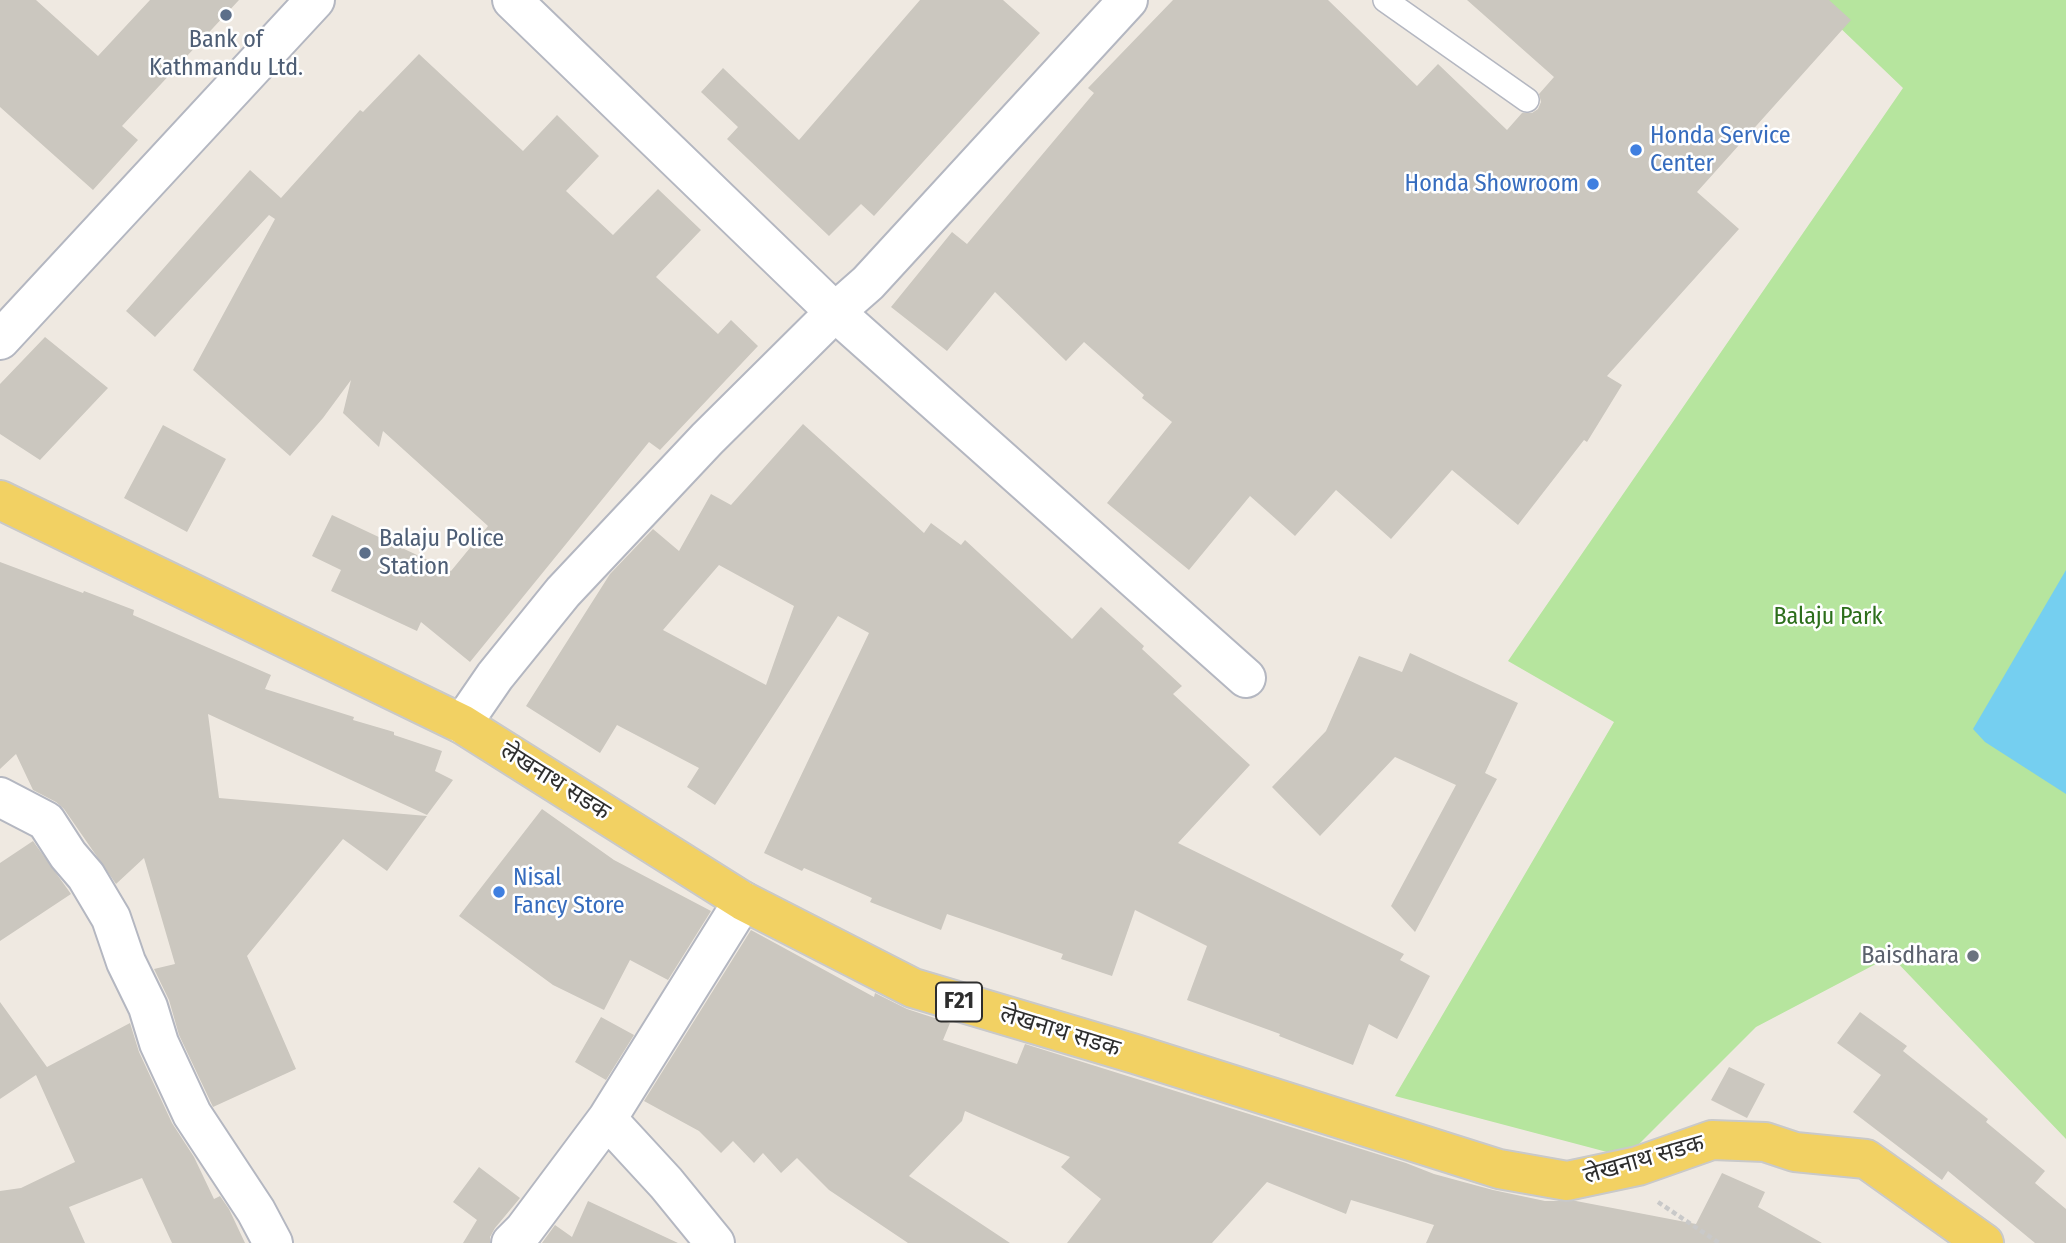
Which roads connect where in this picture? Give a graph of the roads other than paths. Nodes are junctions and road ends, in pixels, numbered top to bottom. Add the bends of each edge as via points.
1 (315, 0) edge
2 (512, 0) edge
3 (1128, 0) edge
4 (1385, 0) edge
5 (1527, 100) dead end
6 (835, 312) junction
7 (0, 340) edge
8 (0, 499) edge
9 (1246, 678) dead end
10 (463, 724) junction
11 (0, 797) edge
12 (744, 901) junction
13 (607, 1119) junction
14 (273, 1243) edge
15 (511, 1243) edge
16 (715, 1243) edge
17 (1983, 1243) edge

1 - 7 street
2 - 6 street
3 - 6 street via 868,283
4 - 5 lane
6 - 9 street
6 - 10 street via 563,592
8 - 10 main road, लेखनाथ सडक / F21
10 - 12 main road, लेखनाथ सडक / F21
11 - 14 street via 46,821 86,876 111,918 192,1114
12 - 13 street
12 - 17 main road, लेखनाथ सडक / F21 via 913,988 1499,1169 1567,1181 1638,1166 1712,1140 1765,1142 1796,1152 1866,1159
13 - 15 street
13 - 16 street

